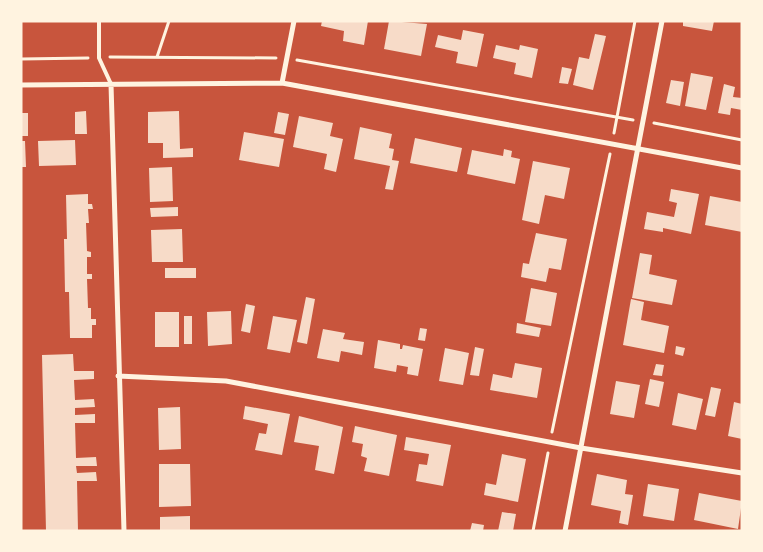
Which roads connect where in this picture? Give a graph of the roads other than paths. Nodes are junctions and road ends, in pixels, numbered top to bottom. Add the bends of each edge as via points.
1 (99, 21) edge
2 (294, 21) edge
3 (662, 21) edge
4 (282, 83) junction
5 (111, 84) junction
6 (21, 85) edge
7 (638, 149) junction
8 (742, 168) edge
9 (118, 376) junction
10 (581, 448) junction
11 (742, 473) edge
12 (124, 531) edge
13 (565, 531) edge

1 - 5 lane via 99,58
2 - 4 street
3 - 7 street
4 - 5 street
4 - 7 street
5 - 6 street
5 - 9 street
7 - 8 street
7 - 10 street
9 - 10 street via 226,381
9 - 12 street
10 - 11 street
10 - 13 street

